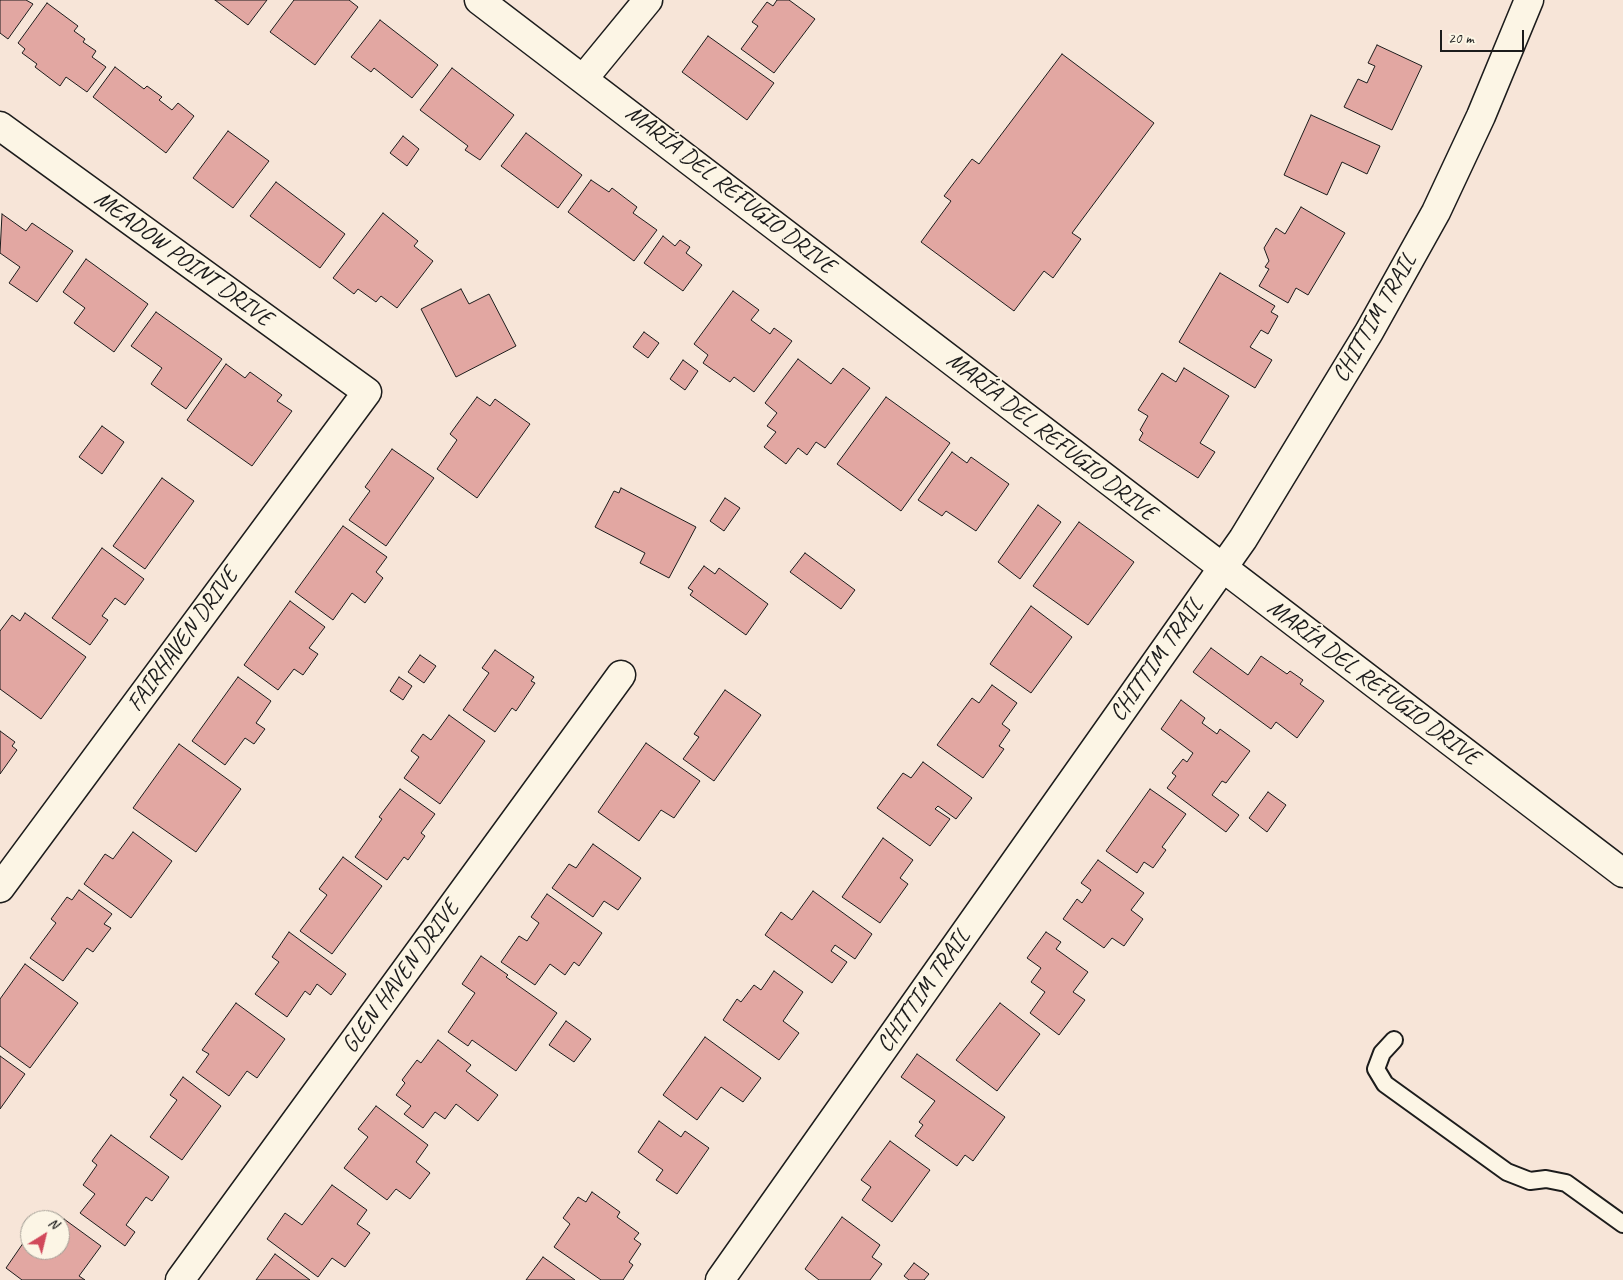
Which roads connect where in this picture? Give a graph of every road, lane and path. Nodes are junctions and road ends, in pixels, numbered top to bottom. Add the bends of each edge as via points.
1 (479, 0) edge
2 (648, 0) edge
3 (1529, 0) edge
4 (584, 78) junction
5 (0, 126) edge
6 (367, 392) joint
7 (1222, 568) junction
8 (621, 675) dead end
9 (1623, 873) edge
10 (0, 888) edge
11 (1394, 1040) dead end
12 (1623, 1224) edge
13 (180, 1280) edge
14 (720, 1280) edge

1 - 4 street, MARÍA DEL REFUGIO DRIVE
2 - 4 street
3 - 7 street, CHITTIM TRAIL via 1481,116 1436,212 1369,332 1244,539
4 - 7 street, MARÍA DEL REFUGIO DRIVE
5 - 6 street, MEADOW POINT DRIVE
6 - 10 street, FAIRHAVEN DRIVE
7 - 9 street, MARÍA DEL REFUGIO DRIVE
7 - 14 street, CHITTIM TRAIL
8 - 13 street, GLEN HAVEN DRIVE
11 - 12 lane via 1382,1053 1376,1069 1385,1084 1507,1172 1530,1180 1566,1183

